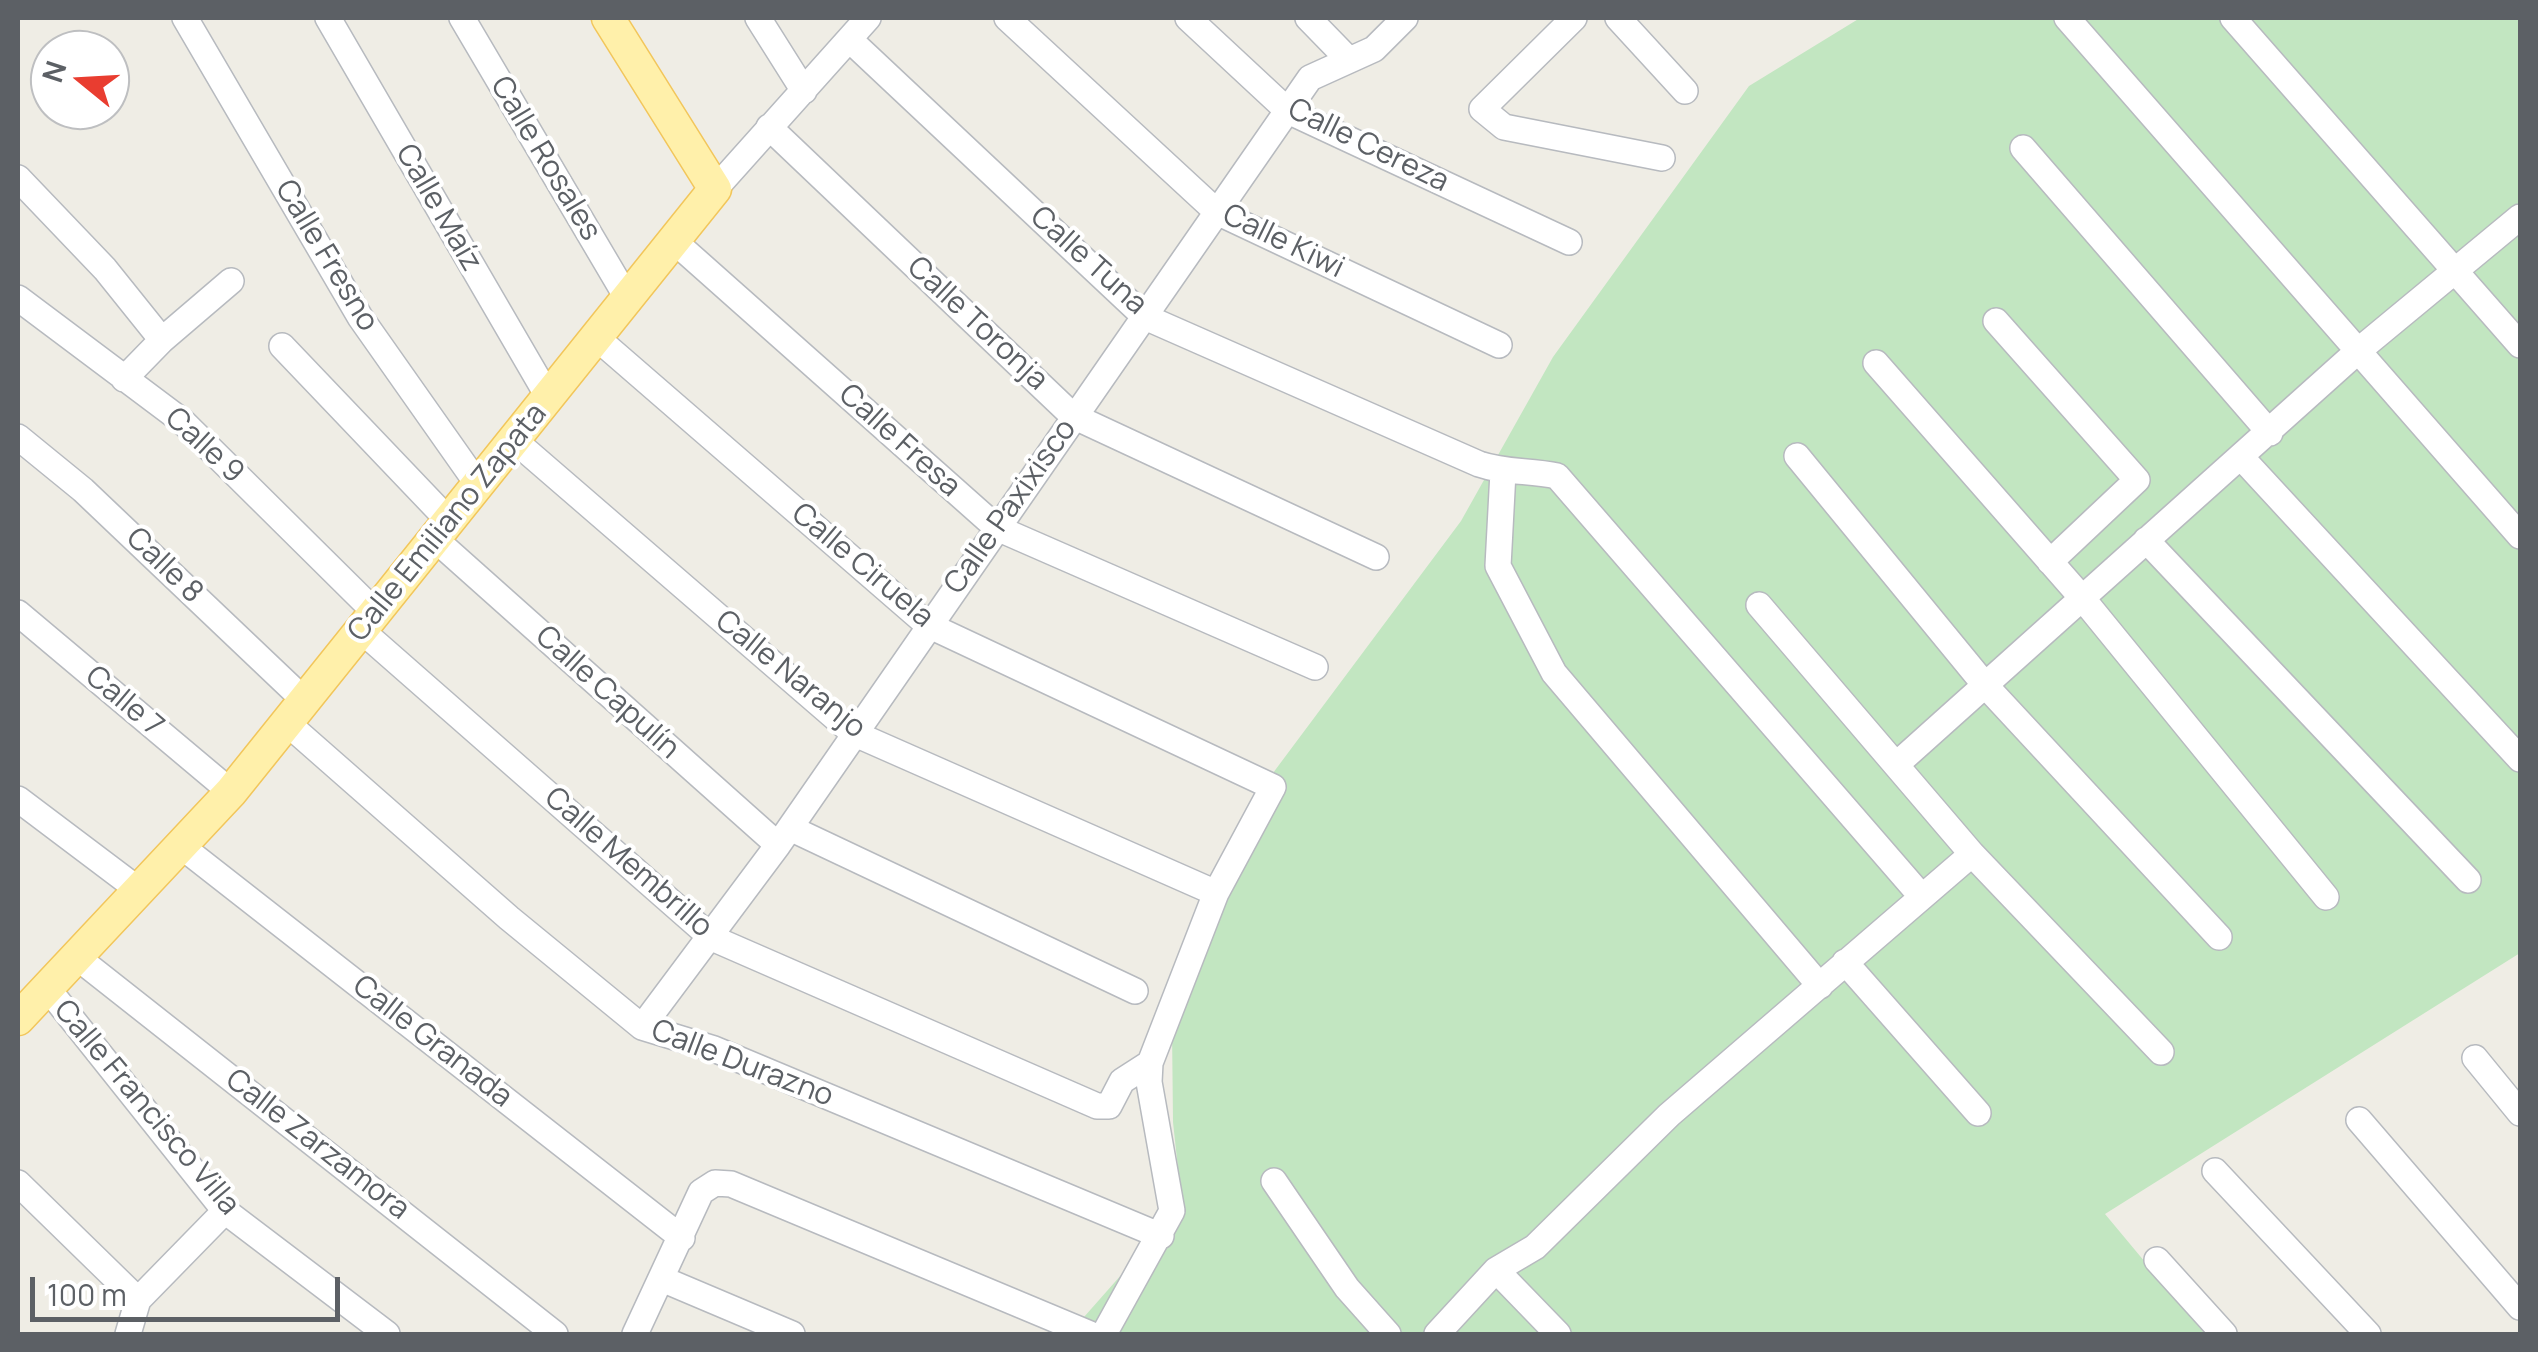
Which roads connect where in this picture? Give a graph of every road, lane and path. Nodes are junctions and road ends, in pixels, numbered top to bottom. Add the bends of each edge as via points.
1 (184, 18) edge
2 (328, 18) edge
3 (462, 18) edge
4 (608, 18) edge
5 (758, 18) edge
6 (868, 18) edge
7 (1007, 18) edge
8 (1188, 18) edge
9 (1308, 18) edge
10 (1404, 18) edge
11 (1574, 18) edge
12 (1618, 18) edge
13 (2067, 18) edge
14 (2233, 18) edge
15 (850, 40) junction
16 (1347, 58) junction
17 (804, 91) junction
18 (1686, 91) dead end
19 (1288, 111) junction
20 (769, 127) junction
21 (2023, 148) dead end
22 (1662, 158) dead end
23 (18, 178) edge
24 (715, 189) junction
25 (1217, 212) junction
26 (2520, 217) edge
27 (675, 242) junction
28 (1569, 242) dead end
29 (2454, 271) junction
30 (232, 282) dead end
31 (18, 298) edge
32 (629, 302) junction
33 (1145, 317) junction
34 (1996, 321) dead end
35 (598, 339) junction
36 (162, 340) junction
37 (1499, 345) dead end
38 (2520, 345) edge
39 (282, 346) dead end
40 (2358, 352) junction
41 (1876, 363) dead end
42 (124, 379) junction
43 (549, 398) junction
44 (1074, 416) junction
45 (2270, 432) junction
46 (18, 438) edge
47 (515, 441) junction
48 (1797, 456) dead end
49 (2241, 456) junction
50 (1491, 468) junction
51 (479, 486) junction
52 (997, 528) junction
53 (443, 531) junction
54 (2520, 536) edge
55 (2146, 540) junction
56 (1376, 557) dead end
57 (2050, 562) junction
58 (2083, 599) junction
59 (1759, 605) dead end
60 (18, 612) edge
61 (369, 622) junction
62 (928, 626) junction
63 (1316, 667) dead end
64 (1985, 685) junction
65 (296, 712) junction
66 (853, 733) junction
67 (2520, 759) edge
68 (1897, 764) junction
69 (232, 792) junction
70 (18, 799) edge
71 (784, 837) junction
72 (181, 846) junction
73 (1972, 854) junction
74 (2468, 880) dead end
75 (140, 891) junction
76 (1216, 893) junction
77 (1922, 897) junction
78 (2326, 897) dead end
79 (2219, 937) dead end
80 (712, 938) junction
81 (78, 958) junction
82 (1845, 962) junction
83 (1820, 986) junction
84 (1135, 991) dead end
85 (28, 1002) edge
86 (642, 1026) junction
87 (2161, 1052) dead end
88 (2475, 1058) dead end
89 (1150, 1063) junction
90 (1978, 1112) dead end
91 (2520, 1112) edge
92 (2359, 1120) dead end
93 (2215, 1172) dead end
94 (1274, 1181) dead end
95 (18, 1184) edge
96 (225, 1210) junction
97 (1161, 1236) junction
98 (682, 1238) junction
99 (2157, 1260) dead end
100 (1496, 1270) junction
101 (662, 1279) junction
102 (138, 1300) junction
103 (2520, 1307) edge
104 (128, 1334) edge
105 (387, 1334) edge
106 (555, 1334) edge
107 (634, 1334) edge
108 (792, 1334) edge
109 (1090, 1334) edge
110 (1104, 1334) edge
111 (1388, 1334) edge
112 (1436, 1334) edge
113 (1558, 1334) edge
114 (2224, 1334) edge
115 (2368, 1334) edge

1 - 51 street, Calle Fresno via 360,317
2 - 43 street, Calle Maíz
3 - 32 street, Calle Rosales
4 - 24 main road
5 - 17 street
6 - 15 street, Calle Emiliano Zapata
7 - 25 street, Calle Kiwi
8 - 19 street, Calle Cereza
9 - 16 street
10 - 16 street, Calle Paxixisco via 1374,49
11 - 22 street via 1482,109 1504,127
12 - 18 street
13 - 40 street
14 - 29 street
15 - 17 street, Calle Emiliano Zapata
15 - 33 street, Calle Tuna
16 - 19 street, Calle Paxixisco via 1310,78
17 - 20 street, Calle Emiliano Zapata
19 - 25 street, Calle Paxixisco
19 - 28 street, Calle Cereza
20 - 24 street, Calle Emiliano Zapata
20 - 44 street, Calle Toronja
21 - 45 street
23 - 36 street
24 - 27 main road, Calle Emiliano Zapata
25 - 33 street, Calle Paxixisco
25 - 37 street, Calle Kiwi
26 - 29 street
27 - 32 main road, Calle Emiliano Zapata
27 - 52 street, Calle Fresa
29 - 38 street
29 - 40 street
30 - 36 street
31 - 42 street, Calle 9
32 - 35 main road, Calle Emiliano Zapata
33 - 44 street, Calle Paxixisco
33 - 50 street, Calle Tuna
34 - 57 street via 2137,480
35 - 43 main road, Calle Emiliano Zapata
35 - 62 street, Calle Ciruela
36 - 42 street
39 - 53 street, Calle Capulín
40 - 45 street
40 - 54 street
41 - 57 street
42 - 61 street, Calle 9 via 182,421
43 - 47 main road, Calle Emiliano Zapata
44 - 52 street, Calle Paxixisco
44 - 56 street, Calle Toronja
45 - 49 street
46 - 65 street, Calle 8 via 83,490
47 - 51 main road, Calle Emiliano Zapata
47 - 66 street, Calle Naranjo
48 - 64 street
49 - 55 street
49 - 67 street
50 - 77 street via 1557,476
50 - 83 street via 1498,566 1554,672
51 - 53 main road, Calle Emiliano Zapata
52 - 62 street, Calle Paxixisco
52 - 63 street, Calle Fresa
53 - 61 main road, Calle Emiliano Zapata
53 - 71 street, Calle Capulín
55 - 58 street
55 - 74 street
57 - 58 street
58 - 64 street
58 - 78 street
59 - 68 street
60 - 69 street, Calle 7
61 - 65 main road, Calle Emiliano Zapata
61 - 80 street, Calle Membrillo
62 - 66 street, Calle Paxixisco
62 - 76 street, Calle Ciruela via 1272,787
64 - 68 street
64 - 79 street
65 - 69 main road, Calle Emiliano Zapata
65 - 86 street, Calle Durazno via 509,918
66 - 71 street, Calle Paxixisco
66 - 76 street, Calle Naranjo
68 - 73 street
69 - 72 main road, Calle Emiliano Zapata
70 - 75 street
71 - 80 street, Calle Paxixisco
71 - 84 street, Calle Capulín
72 - 75 main road, Calle Emiliano Zapata
72 - 98 street, Calle Granada
73 - 77 street
73 - 87 street
75 - 81 main road, Calle Emiliano Zapata
76 - 89 street
77 - 82 street
80 - 86 street, Calle Paxixisco
80 - 89 street, Calle Membrillo via 1097,1106 1109,1106 1122,1081
81 - 85 main road, Calle Emiliano Zapata
81 - 106 street, Calle Zarzamora
82 - 83 street
82 - 90 street
83 - 100 street via 1668,1116 1535,1247
85 - 96 street, Calle Francisco Villa
86 - 97 street, Calle Durazno via 714,1049
88 - 91 street
89 - 97 street via 1172,1212
92 - 103 street
93 - 115 street
94 - 111 street
95 - 102 street
96 - 102 street
96 - 105 street, Calle Francisco Villa
97 - 110 street
98 - 101 street
98 - 109 street via 701,1192 714,1183 731,1184
99 - 114 street
100 - 112 street
100 - 113 street
101 - 107 street
101 - 108 street
102 - 104 street

